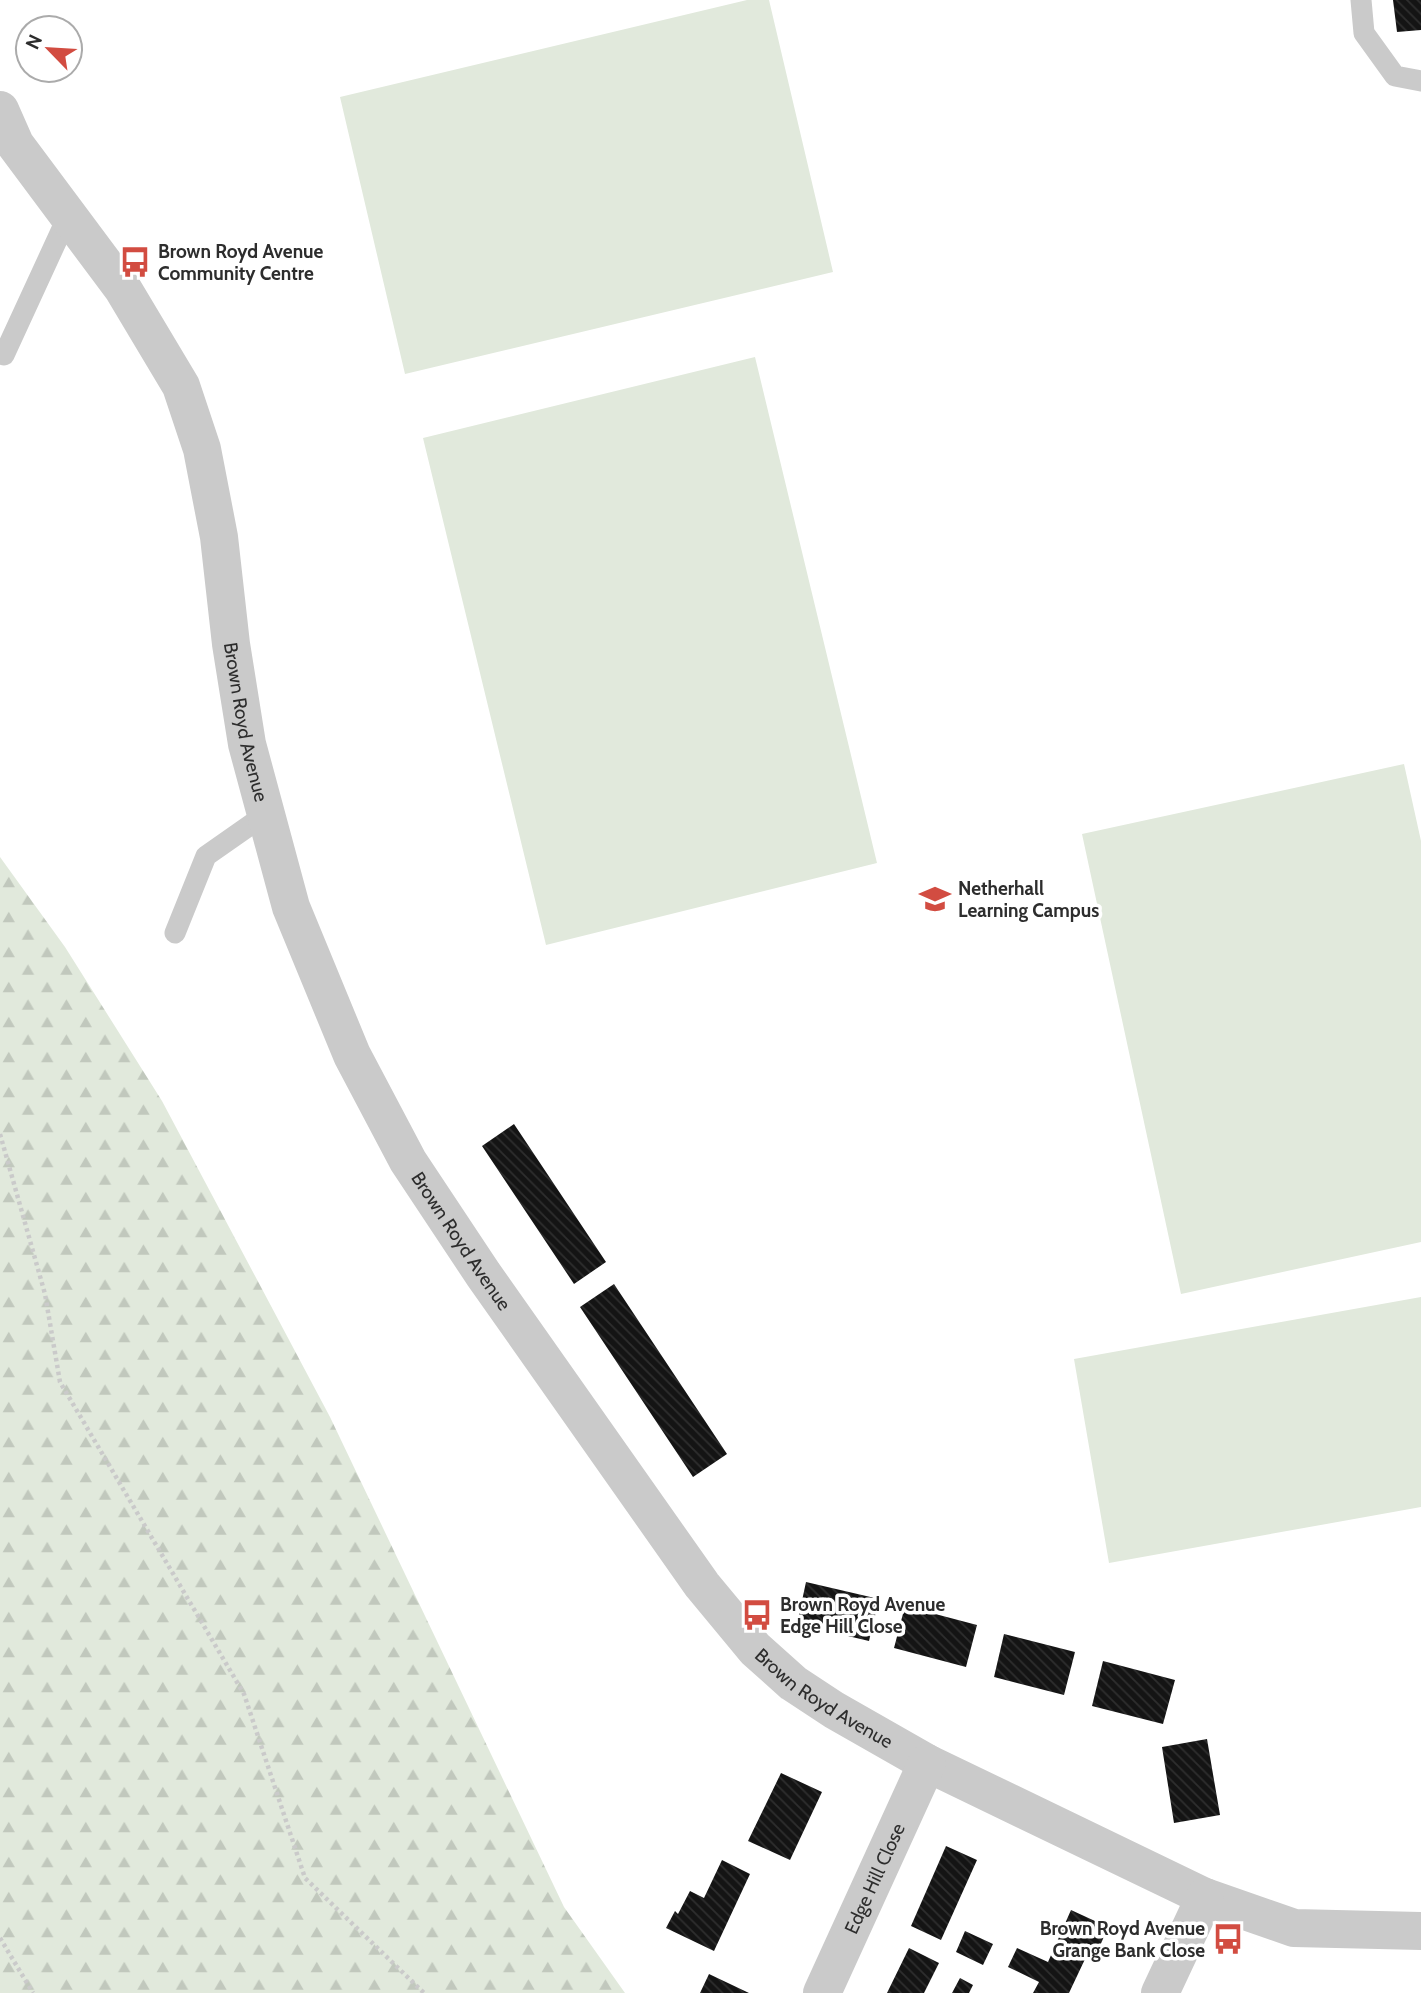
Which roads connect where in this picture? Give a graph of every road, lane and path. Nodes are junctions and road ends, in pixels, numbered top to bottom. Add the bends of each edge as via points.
1 (1361, 0) edge
2 (1421, 81) edge
3 (0, 110) edge
4 (68, 216) junction
5 (4, 355) dead end
6 (266, 814) junction
7 (175, 933) dead end
8 (0, 1134) edge
9 (927, 1763) junction
10 (1205, 1897) junction
11 (1421, 1931) edge
12 (0, 1937) edge
13 (33, 1993) edge
14 (424, 1993) edge
15 (822, 1993) edge
16 (1160, 1993) edge

1 - 2 lane via 1364,33 1395,76
3 - 4 street, Brown Royd Avenue via 15,144
4 - 5 lane
4 - 6 street, Brown Royd Avenue via 151,332 181,386 202,449 219,537 247,744
6 - 7 lane via 206,856
6 - 9 street, Brown Royd Avenue via 291,907 352,1055 408,1161 490,1285 702,1585 755,1648 813,1697
8 - 14 path via 45,1294 60,1382 244,1694 305,1878
9 - 10 street, Brown Royd Avenue
9 - 15 street, Edge Hill Close
10 - 11 street, Brown Royd Avenue via 1294,1928
10 - 16 street
12 - 13 path

